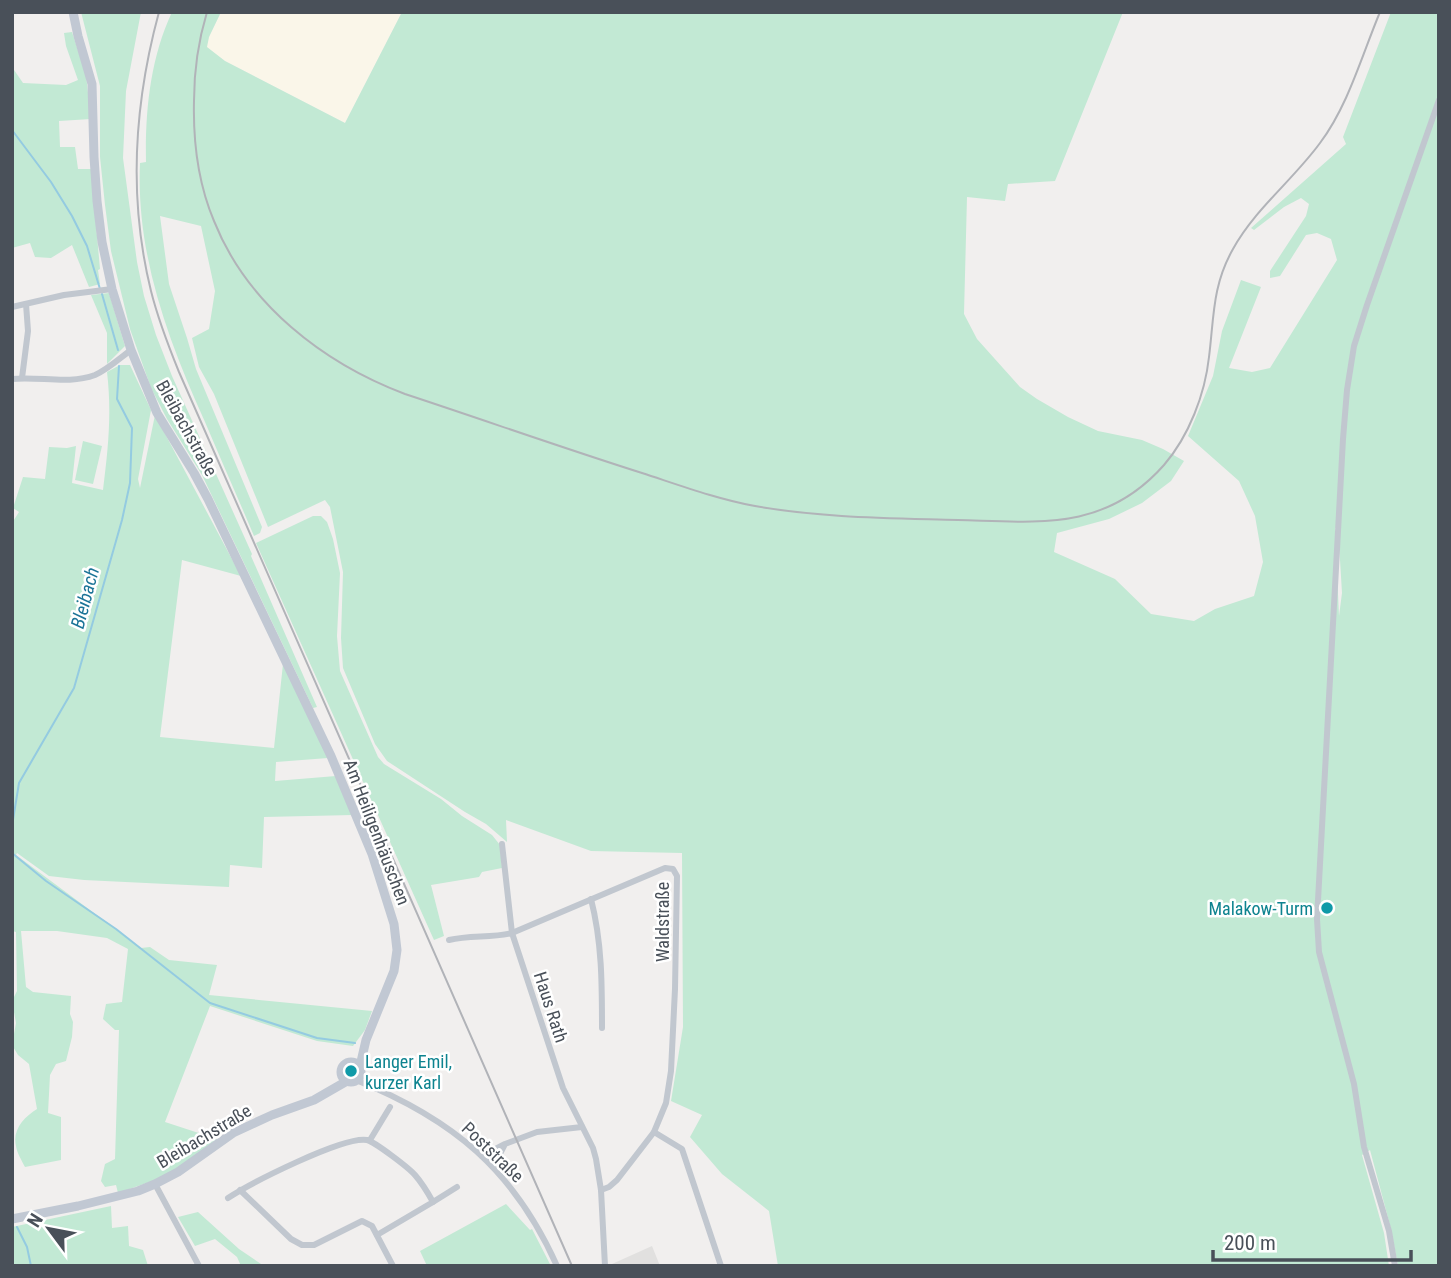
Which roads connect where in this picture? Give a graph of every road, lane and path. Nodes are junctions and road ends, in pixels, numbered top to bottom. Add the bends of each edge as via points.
1 (73, 12) edge
2 (1439, 100) edge
3 (108, 289) junction
4 (26, 304) junction
5 (12, 307) edge
6 (131, 350) junction
7 (22, 378) junction
8 (12, 379) edge
9 (331, 756) joint
10 (502, 844) dead end
11 (591, 899) junction
12 (512, 933) junction
13 (449, 940) dead end
14 (602, 1028) dead end
15 (353, 1073) junction
16 (390, 1107) dead end
17 (582, 1127) junction
18 (654, 1132) junction
19 (370, 1140) junction
20 (505, 1144) junction
21 (482, 1156) junction
22 (493, 1167) junction
23 (155, 1184) junction
24 (457, 1187) dead end
25 (240, 1190) junction
26 (601, 1190) junction
27 (228, 1198) dead end
28 (433, 1202) junction
29 (12, 1219) edge
30 (377, 1234) junction
31 (199, 1266) edge
32 (393, 1266) edge
33 (557, 1266) edge
34 (605, 1266) edge
35 (721, 1266) edge
36 (1395, 1266) edge

1 - 3 main road, Bleibachstraße via 92,85 97,201
2 - 36 street via 1354,346 1347,390 1317,897 1319,952
3 - 4 street
3 - 6 main road, Bleibachstraße
4 - 5 street
4 - 7 street
6 - 7 street via 83,379
6 - 9 main road, Bleibachstraße via 157,413 208,499
7 - 8 street
9 - 15 main road, Am Heiligenhäuschen via 372,854 397,950 394,971
10 - 12 street, Haus Rath
11 - 12 street, Waldstraße
11 - 14 street via 602,968
11 - 18 street, Waldstraße via 665,868 673,869 677,876 671,1072 666,1103
12 - 13 street, Waldstraße
12 - 17 street, Haus Rath via 564,1088
15 - 21 street, Poststraße via 438,1121
15 - 23 main road, Bleibachstraße via 314,1100 233,1133
16 - 19 street
17 - 20 street via 537,1132
17 - 26 street, Haus Rath via 593,1148
18 - 26 street, Waldstraße via 617,1180
18 - 35 street via 682,1149
19 - 25 street via 337,1146
19 - 28 street via 416,1175
20 - 21 street
20 - 22 street
21 - 22 street, Poststraße
22 - 33 street, Poststraße via 528,1210
23 - 29 main road, Bleibachstraße
23 - 31 street
24 - 28 street
25 - 27 street
25 - 30 street via 291,1240 302,1245 314,1245 362,1221
26 - 34 street, Haus Rath
28 - 30 street
30 - 32 street

